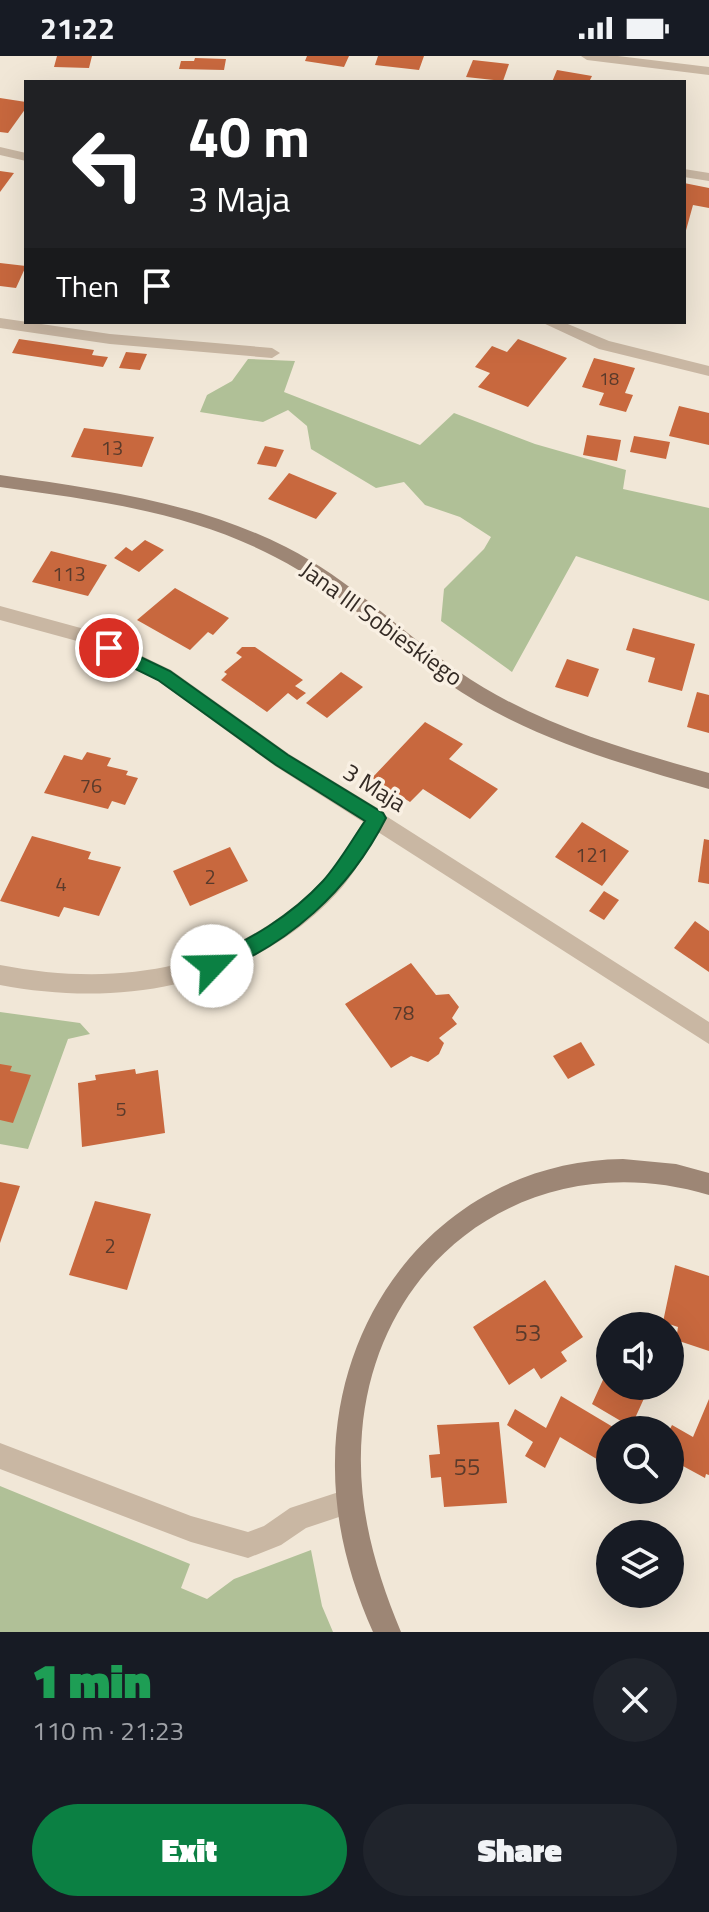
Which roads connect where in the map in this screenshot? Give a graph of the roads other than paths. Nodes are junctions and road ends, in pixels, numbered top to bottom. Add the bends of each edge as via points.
1 (587, 56) edge
2 (709, 71) edge
3 (0, 151) edge
4 (24, 157) edge
5 (686, 173) edge
6 (709, 177) edge
7 (0, 323) edge
8 (554, 324) edge
9 (272, 353) dead end
10 (709, 371) edge
11 (0, 481) edge
12 (0, 613) edge
13 (709, 781) edge
14 (377, 818) junction
15 (0, 975) edge
16 (709, 1034) edge
17 (709, 1184) edge
18 (0, 1456) edge
19 (348, 1502) junction
20 (387, 1632) edge

1 - 2 street
3 - 4 street
5 - 6 street
7 - 9 street
8 - 10 street via 604,345
11 - 13 main road, Jana III Sobieskiego via 128,500 235,532 320,575 451,676 502,708 596,749
12 - 14 street, 3 Maja via 82,635 164,675 282,760
14 - 15 street via 331,885 302,914 255,946 212,966 161,980 88,989
14 - 16 street, 3 Maja
17 - 19 main road via 635,1171 570,1174 513,1193 462,1223 414,1268 368,1353 353,1400
18 - 19 street via 191,1529 248,1545 299,1517
19 - 20 main road via 358,1556

